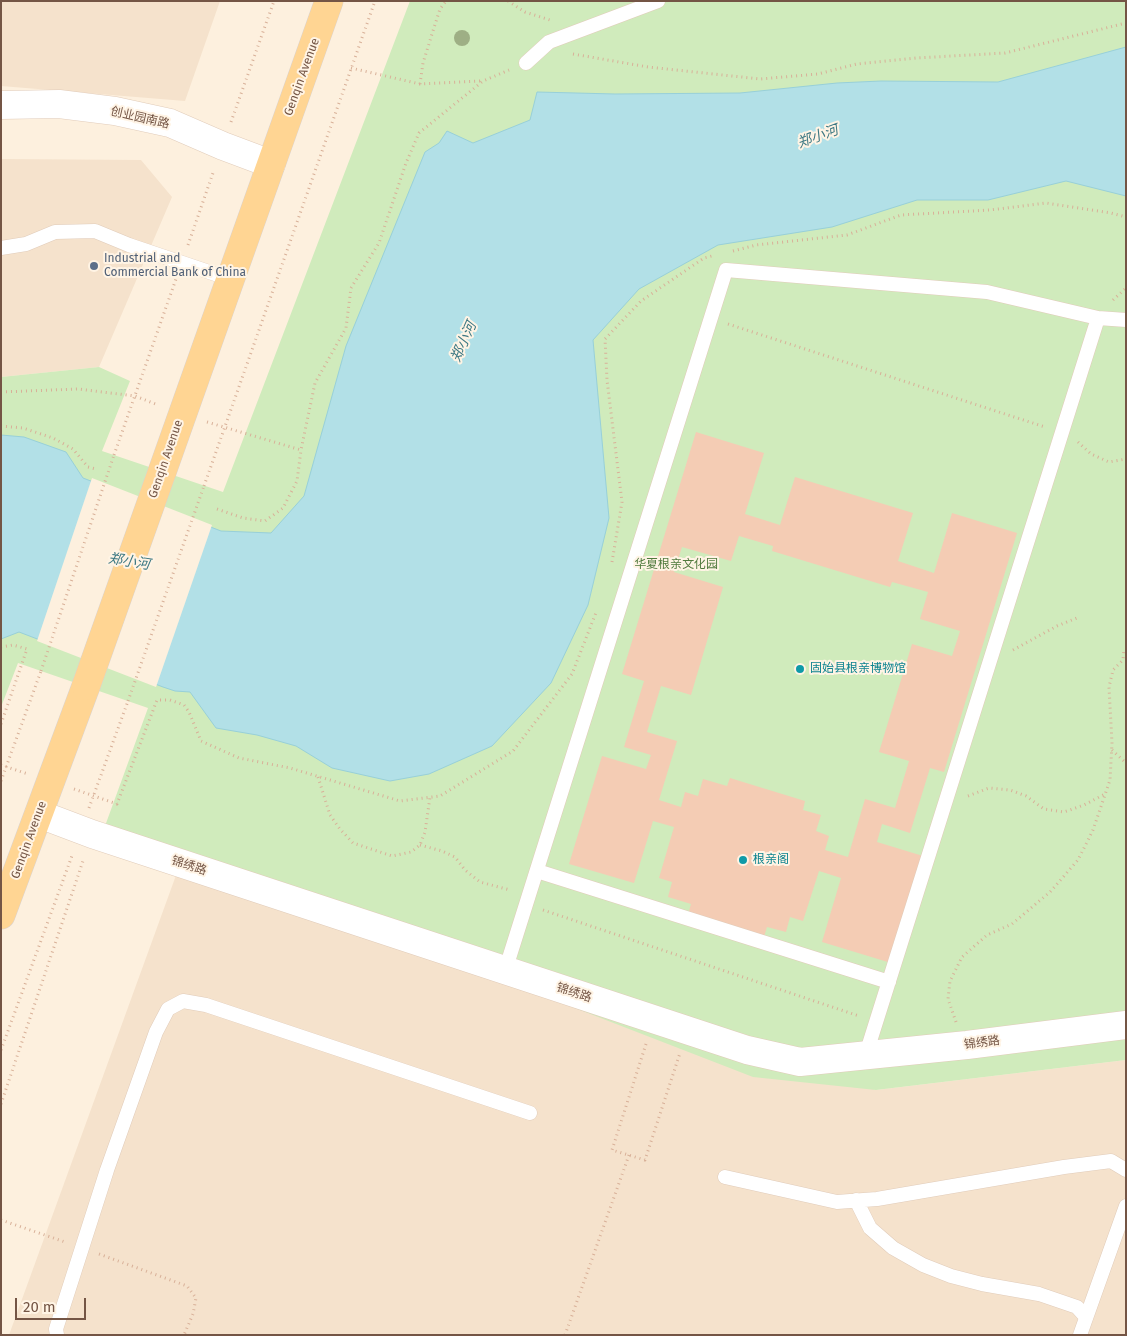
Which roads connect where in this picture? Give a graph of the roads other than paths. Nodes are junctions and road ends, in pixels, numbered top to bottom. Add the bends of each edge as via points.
1 (329, 1) edge
2 (658, 1) edge
3 (526, 63) road end
4 (1, 105) edge
5 (271, 164) junction
6 (1, 248) edge
7 (230, 279) junction
8 (1098, 318) junction
9 (1126, 320) edge
10 (39, 814) junction
11 (537, 871) junction
12 (1, 915) edge
13 (505, 971) junction
14 (889, 982) junction
15 (1126, 1025) edge
16 (866, 1054) junction
17 (530, 1113) dead end
18 (1126, 1170) edge
19 (725, 1177) dead end
20 (856, 1200) junction
21 (1125, 1210) edge
22 (1086, 1317) junction
23 (57, 1335) edge
24 (1080, 1335) edge

1 - 5 main road, Genqin Avenue
2 - 3 lane via 549,42
4 - 5 street, 创业园南路 via 59,104 115,111 170,124
5 - 7 main road, Genqin Avenue
6 - 7 lane via 26,244 55,232 95,231
7 - 10 main road, Genqin Avenue, bridge
8 - 9 lane
8 - 11 lane via 987,292 726,270
8 - 14 lane
10 - 12 main road, Genqin Avenue
10 - 13 street, 锦绣路
11 - 13 lane
11 - 14 lane
13 - 16 street, 锦绣路 via 747,1050 800,1062
14 - 16 lane
15 - 16 street, 锦绣路
17 - 23 lane via 206,1005 183,1001 168,1008 156,1032 107,1170 56,1329
18 - 20 lane via 1110,1161
19 - 20 lane via 837,1202
20 - 22 lane via 870,1228 893,1248 923,1265 982,1284 1039,1294 1078,1307
21 - 22 lane
22 - 24 lane

